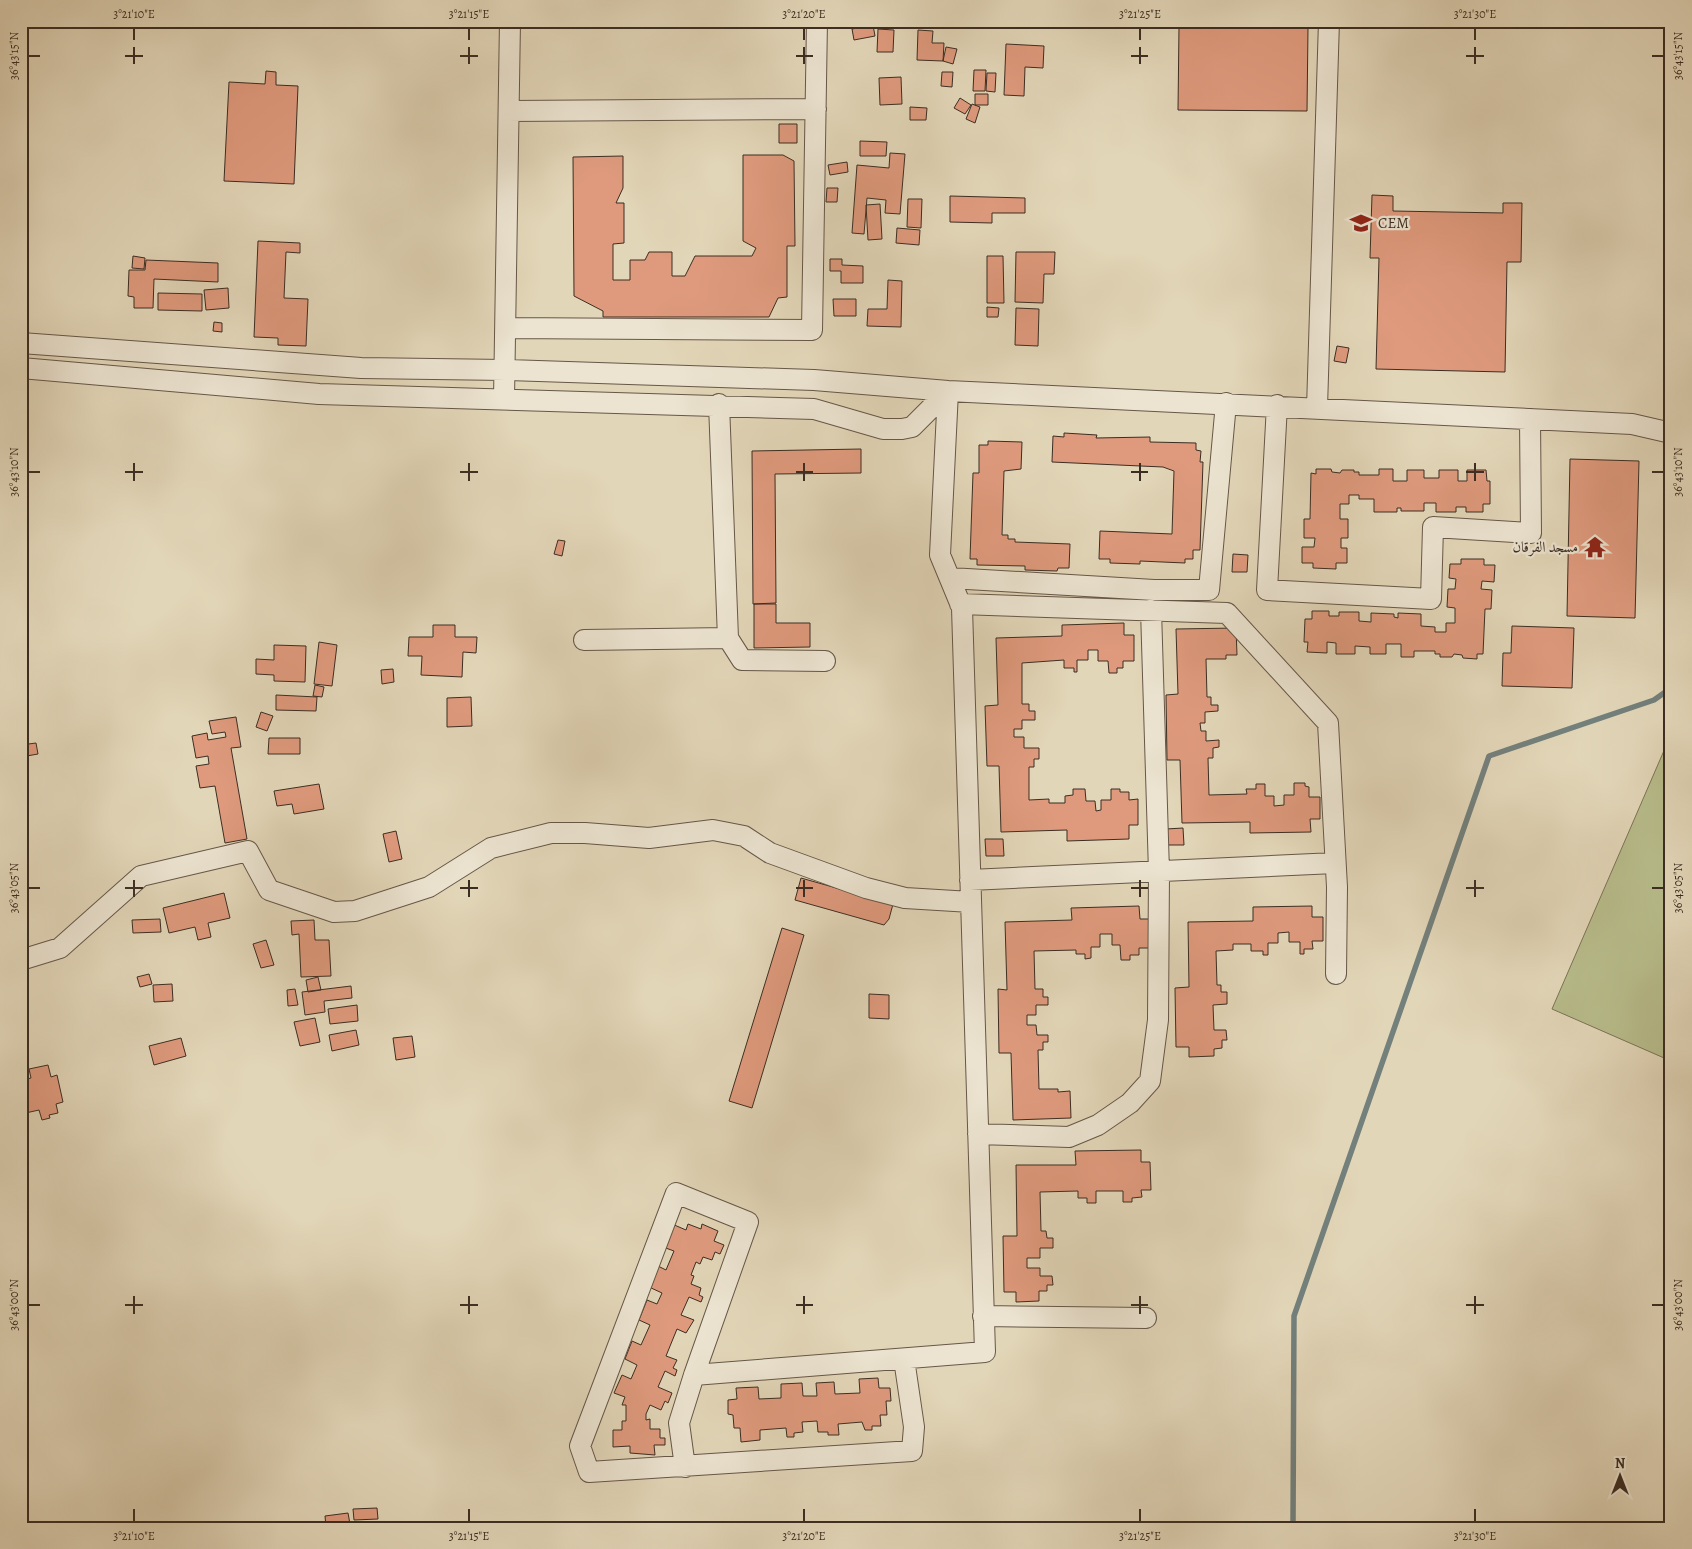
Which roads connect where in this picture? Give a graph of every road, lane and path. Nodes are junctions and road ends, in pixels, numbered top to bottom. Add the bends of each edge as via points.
1 (510, 21) edge
2 (818, 21) edge
3 (1329, 21) edge
4 (816, 109) junction
5 (509, 111) junction
6 (506, 328) junction
7 (21, 343) edge
8 (21, 368) edge
9 (505, 370) junction
10 (948, 391) junction
11 (504, 399) junction
12 (1226, 403) junction
13 (719, 404) junction
14 (1277, 405) junction
15 (1317, 408) junction
16 (1530, 418) junction
17 (1671, 433) edge
18 (950, 578) junction
19 (960, 604) junction
20 (1151, 610) junction
21 (728, 638) junction
22 (584, 640) dead end
23 (825, 661) dead end
24 (1335, 863) junction
25 (1159, 872) junction
26 (970, 880) junction
27 (971, 902) junction
28 (21, 960) edge
29 (1336, 974) dead end
30 (978, 1134) junction
31 (983, 1316) junction
32 (1146, 1318) dead end
33 (904, 1358) junction
34 (694, 1375) junction
35 (685, 1467) junction

1 - 5 street
2 - 4 street
3 - 15 street
4 - 5 street
4 - 6 street via 812,330
5 - 6 street
6 - 9 street
7 - 9 street via 361,368
8 - 11 street via 319,394
9 - 10 street via 814,380
9 - 11 street
10 - 12 street
10 - 13 street via 912,427 892,430 814,409
10 - 18 street via 940,555
11 - 13 street
12 - 14 street
12 - 18 street via 1209,590 1154,590
13 - 21 street
14 - 15 street
14 - 16 street via 1268,590 1431,599 1433,527 1531,533
15 - 16 street
16 - 17 street via 1632,424
18 - 19 street
19 - 20 street
19 - 26 street
20 - 24 street via 1227,612 1328,724
20 - 25 street
21 - 22 street
21 - 23 street via 742,660
24 - 25 street
24 - 29 street
25 - 26 street
25 - 30 street via 1158,1020 1150,1082 1130,1103 1098,1125 1069,1137
26 - 27 street
27 - 28 street via 905,898 866,888 770,853 744,836 713,830 649,838 551,834 491,848 429,887 355,911 334,912 269,890 248,851 141,876 60,948
27 - 30 street
30 - 31 street
31 - 32 street
31 - 33 street via 985,1352
33 - 34 street
33 - 35 street via 914,1427 912,1452
34 - 35 street via 680,1423
34 - 35 street via 748,1222 676,1193 580,1446 589,1472

